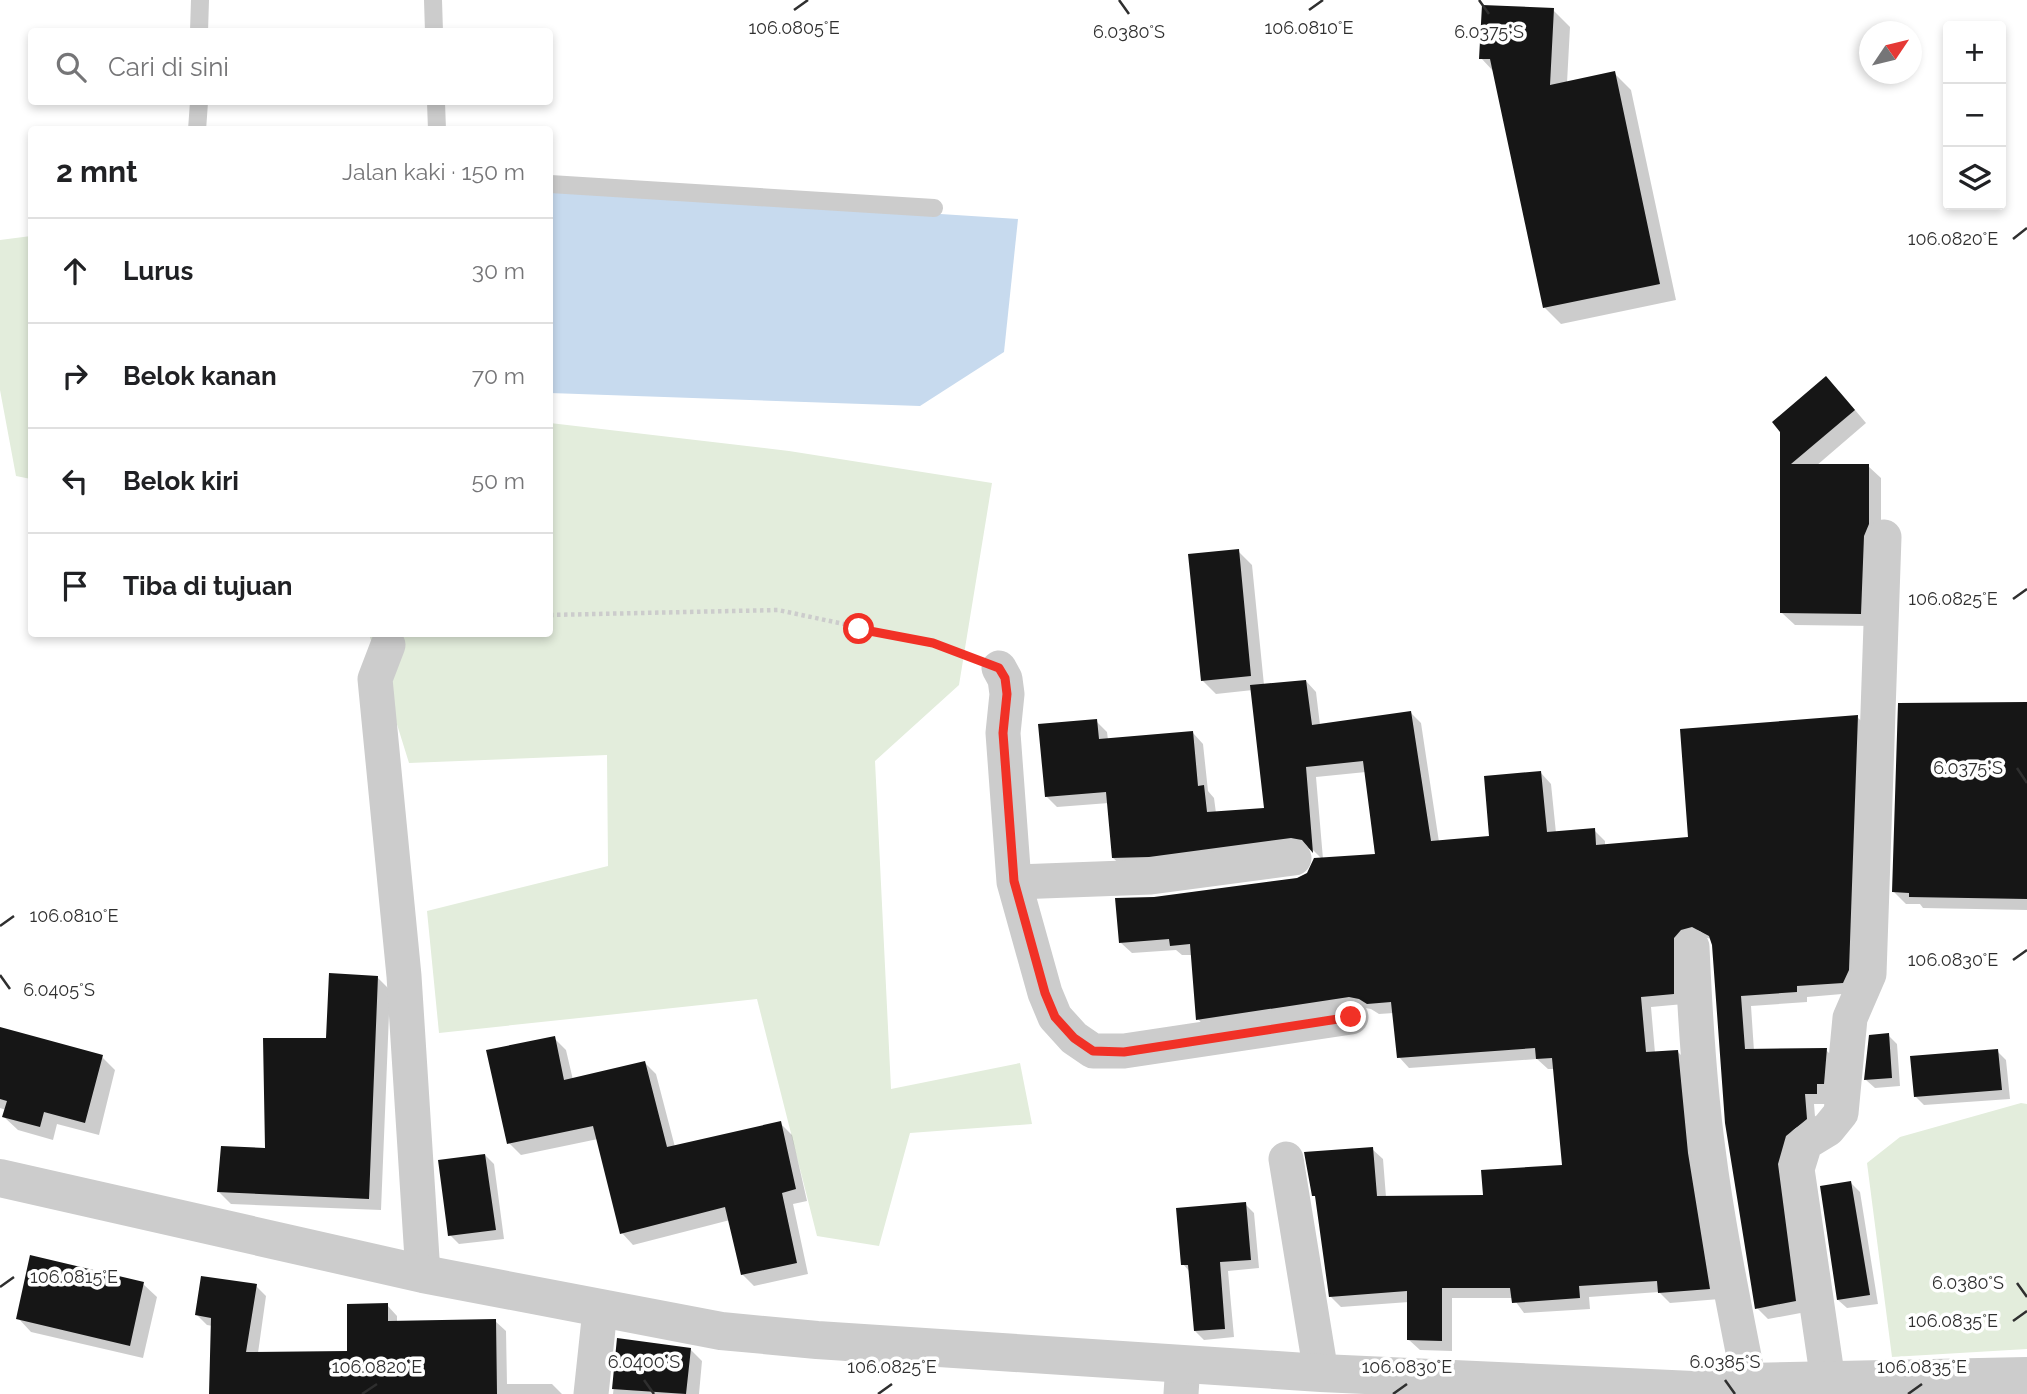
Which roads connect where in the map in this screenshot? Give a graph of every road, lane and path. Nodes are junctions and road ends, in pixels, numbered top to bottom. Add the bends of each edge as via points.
1 (200, 0) edge
2 (433, 0) edge
3 (199, 28) edge
4 (434, 28) edge
5 (199, 105) edge
6 (436, 105) edge
7 (197, 126) edge
8 (437, 126) edge
9 (553, 184) edge
10 (934, 208) dead end
11 (1884, 537) dead end
12 (553, 615) edge
13 (388, 645) dead end
14 (999, 668) joint
15 (1294, 858) dead end
16 (1014, 881) junction
17 (1692, 947) dead end
18 (1351, 1017) dead end
19 (1286, 1159) dead end
20 (0, 1178) edge
21 (423, 1275) junction
22 (600, 1310) junction
23 (1321, 1373) junction
24 (2027, 1376) edge
25 (1182, 1379) edge
26 (1828, 1381) junction
27 (1749, 1382) junction
28 (1374, 1385) edge
29 (1693, 1392) edge
30 (591, 1394) edge

1 - 3 lane
2 - 4 lane
5 - 7 lane
6 - 8 lane
9 - 10 lane
11 - 26 street via 1870,974 1850,1018 1841,1114 1828,1129 1805,1143 1797,1168
12 - 14 path via 778,610 933,643
13 - 21 street via 375,679 404,976
14 - 16 street via 1007,694 1003,733
15 - 16 street via 1151,877
16 - 18 street via 1055,1017 1093,1051 1124,1052
17 - 27 street via 1707,1148
19 - 23 street
20 - 21 street
21 - 22 street
22 - 25 street via 721,1331
22 - 30 street
23 - 25 street
23 - 28 street
24 - 26 street
26 - 27 street
27 - 29 street
28 - 29 street

